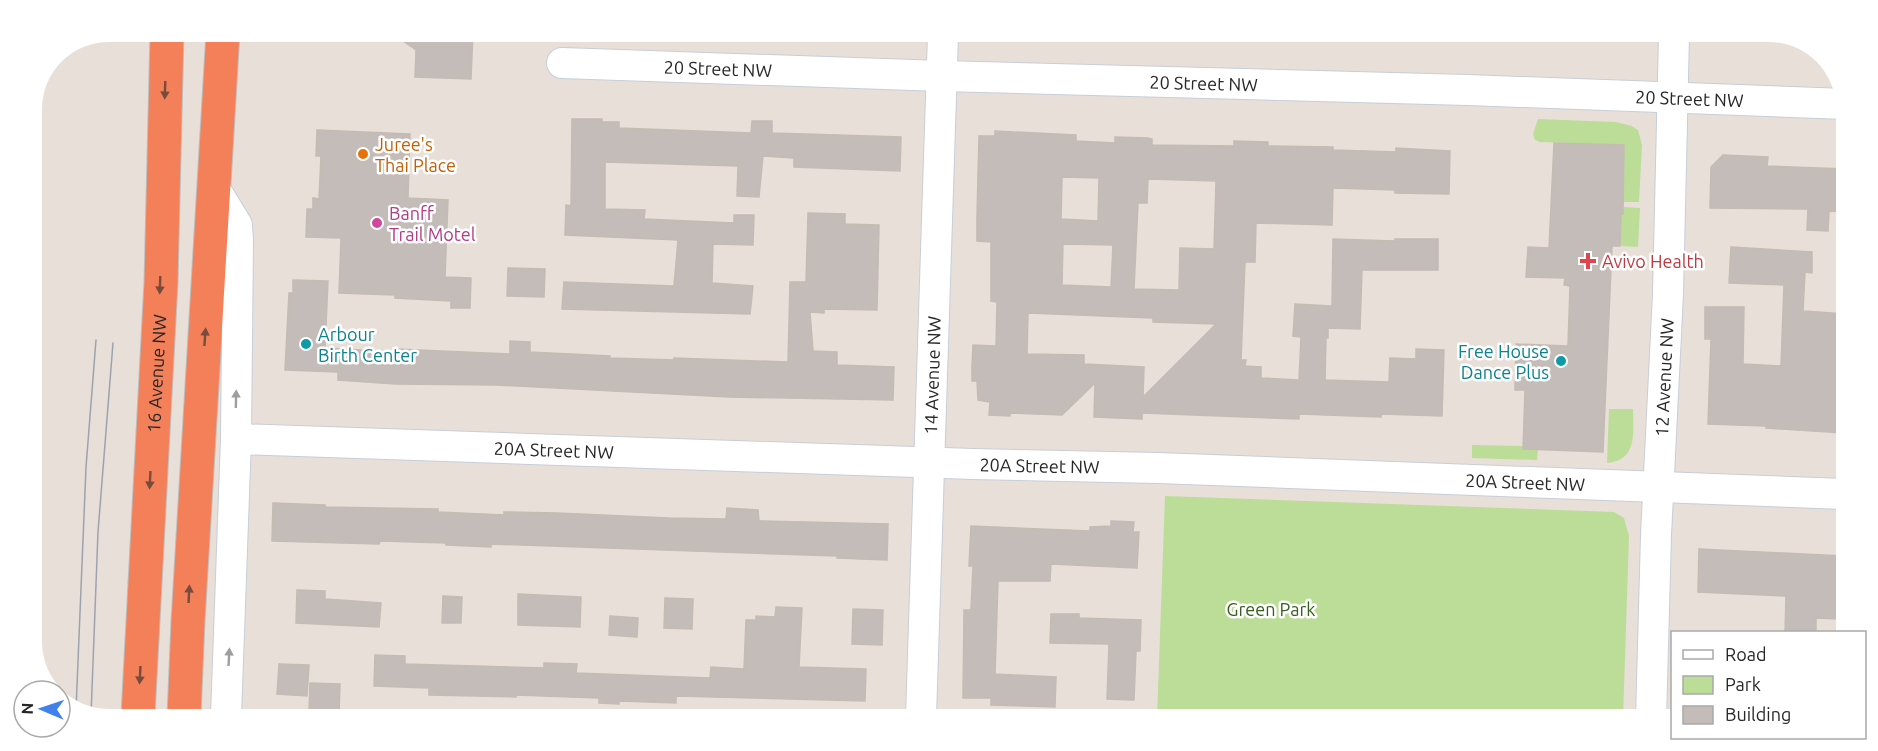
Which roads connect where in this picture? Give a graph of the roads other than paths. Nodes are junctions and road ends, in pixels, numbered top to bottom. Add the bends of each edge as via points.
1 (166, 42) edge
2 (222, 42) edge
3 (943, 42) edge
4 (1674, 42) edge
5 (562, 63) dead end
6 (942, 76) junction
7 (1672, 98) junction
8 (1836, 104) edge
9 (215, 189) junction
10 (236, 439) junction
11 (929, 463) junction
12 (1659, 487) junction
13 (1836, 494) edge
14 (138, 709) edge
15 (184, 709) edge
16 (226, 709) edge
17 (921, 709) edge
18 (1651, 709) edge

1 -> 14 highway, 16 Avenue NW via 160,282
2 - 9 highway
3 - 6 street, 14 Avenue NW
4 - 7 street, 12 Avenue NW
5 - 6 street, 20 Street NW
6 - 7 street, 20 Street NW
6 - 11 street, 14 Avenue NW
7 - 8 street, 20 Street NW
7 - 12 street, 12 Avenue NW
10 -> 9 street via 237,225
15 -> 9 highway
10 - 11 street, 20A Street NW
16 -> 10 street
11 - 12 street, 20A Street NW
11 - 17 street, 14 Avenue NW
12 - 13 street, 20A Street NW
12 - 18 street, 12 Avenue NW

